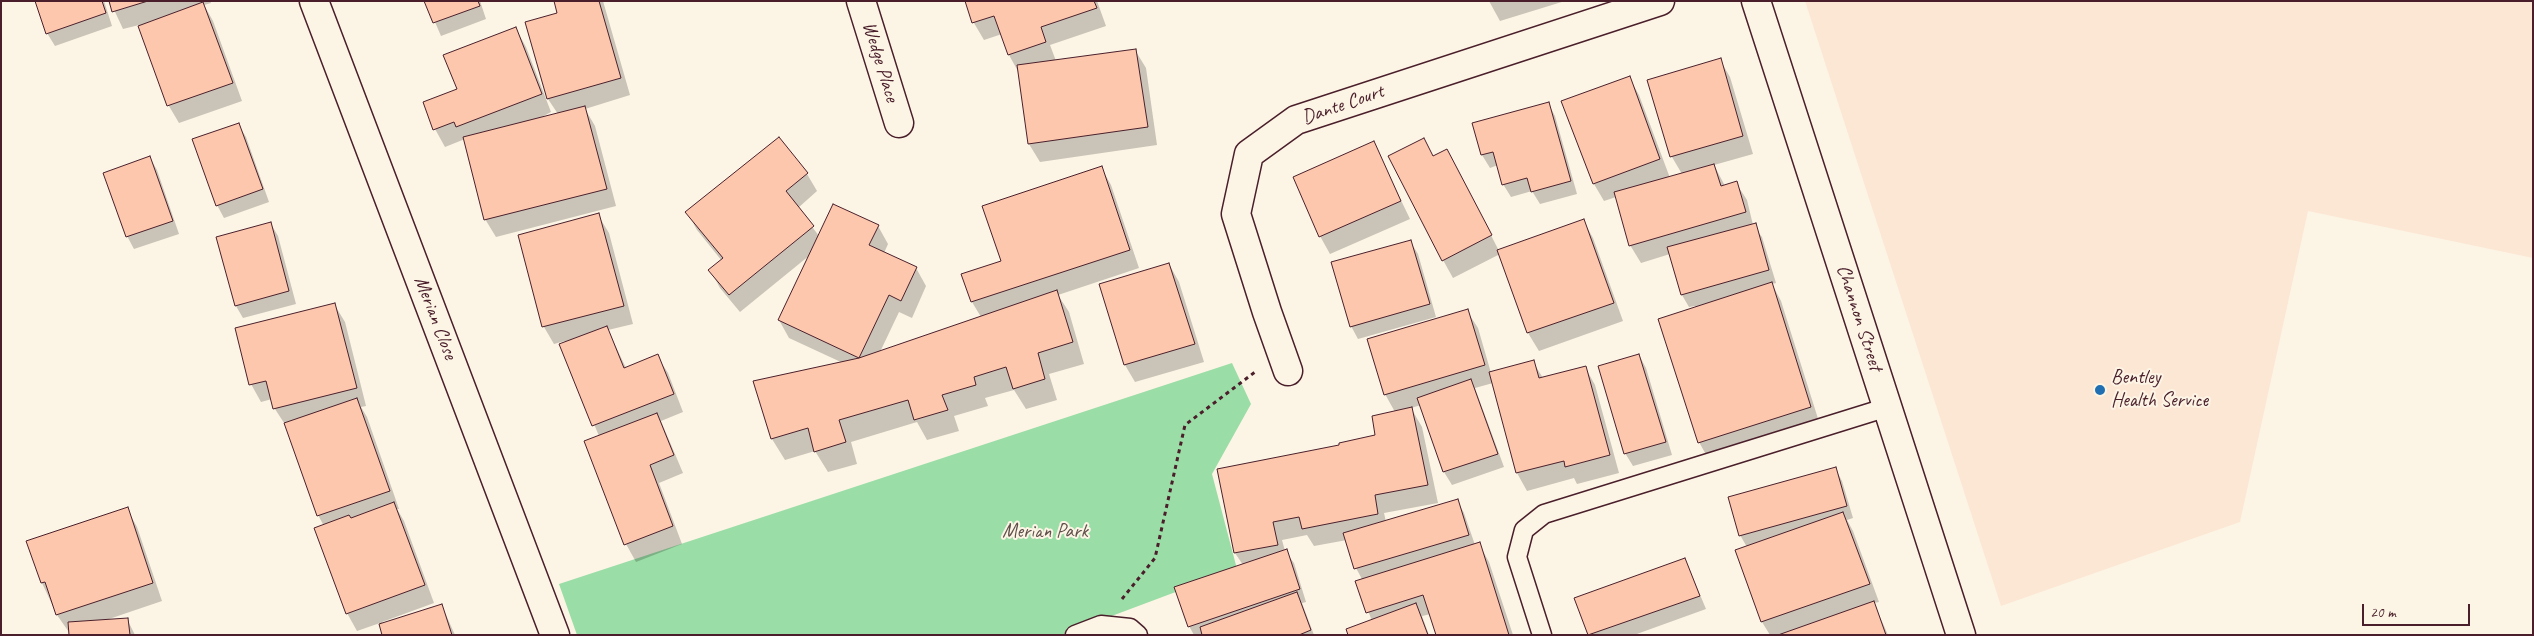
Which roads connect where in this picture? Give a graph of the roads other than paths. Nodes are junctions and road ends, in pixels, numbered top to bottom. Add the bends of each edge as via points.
1 (314, 1) edge
2 (861, 1) edge
3 (1660, 1) edge
4 (1756, 1) edge
5 (899, 123) dead end
6 (1285, 361) road end
7 (1888, 407) junction
8 (555, 635) edge
9 (1075, 635) edge
10 (1138, 635) edge
11 (1542, 635) edge
12 (1961, 635) edge

1 - 8 street, Merian Close
2 - 5 street, Wedge Place
3 - 6 street, Dante Court via 1296,120 1248,154 1236,214
4 - 7 street, Channon Street
7 - 11 lane via 1544,514 1524,530 1517,556
7 - 12 street, Channon Street
9 - 10 lane via 1101,625 1130,628

